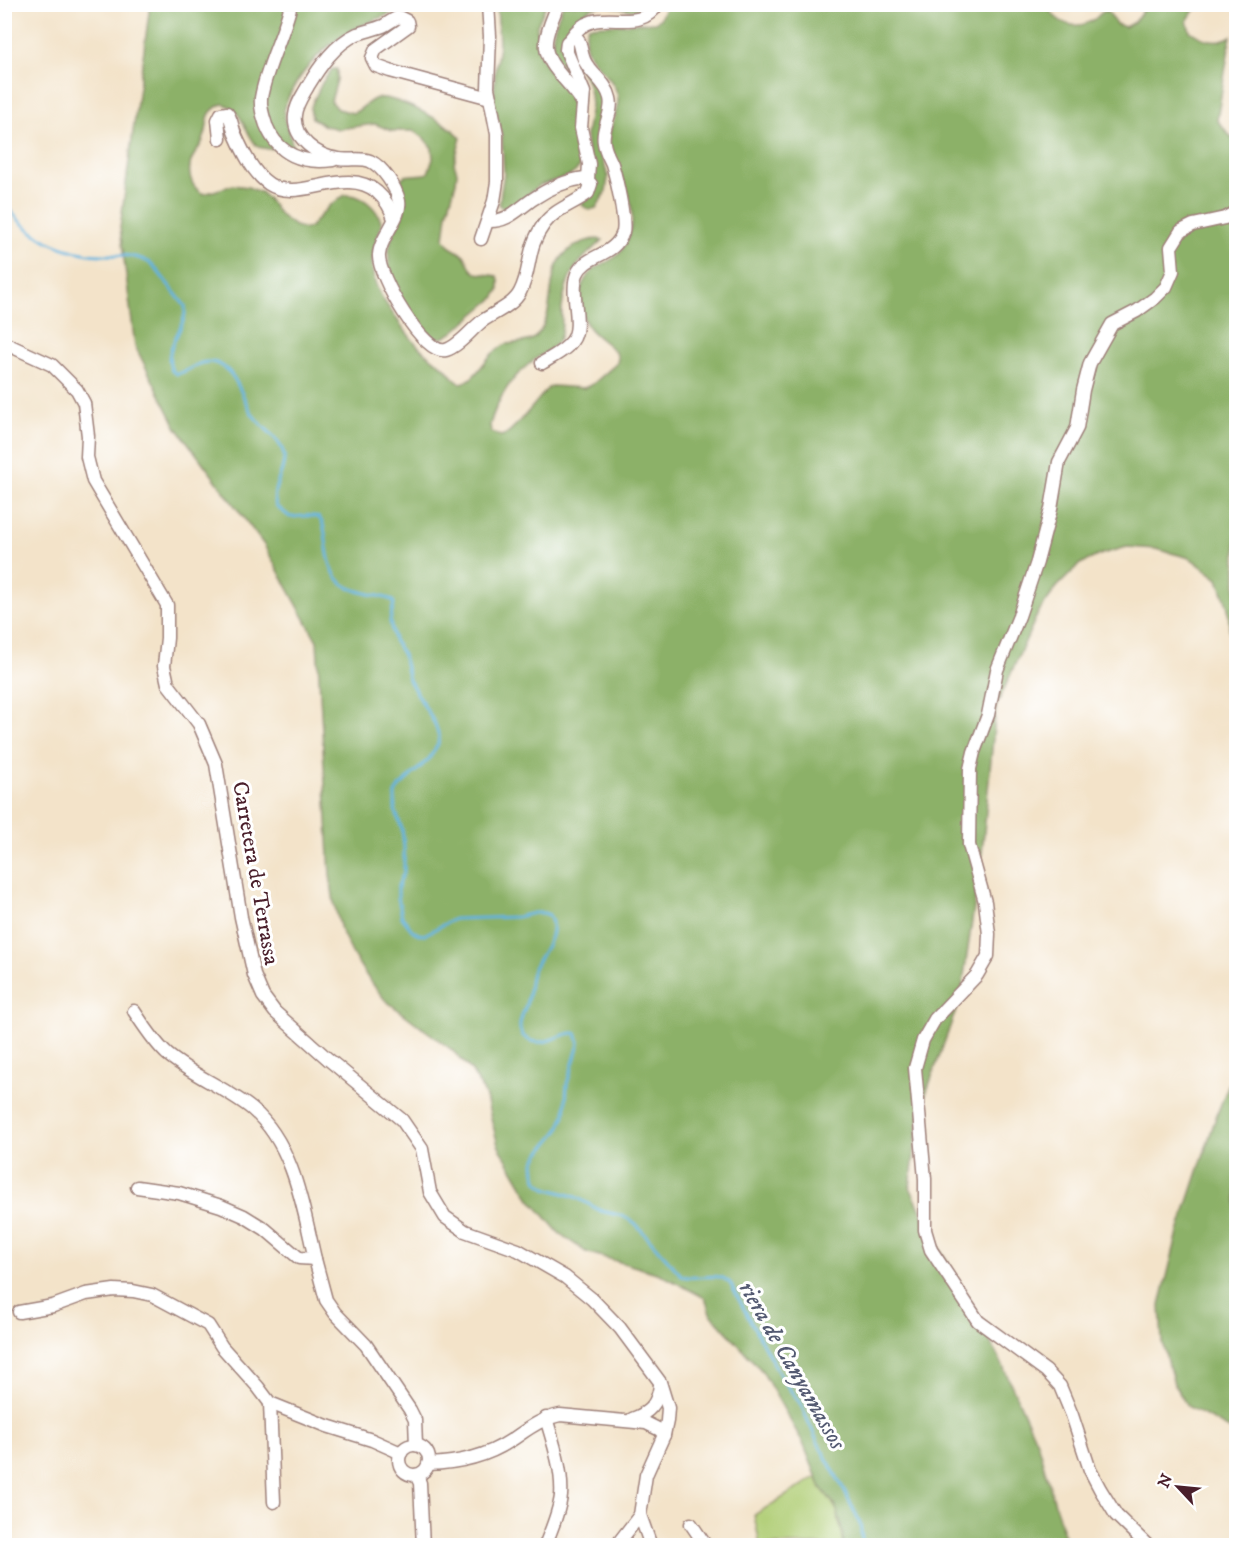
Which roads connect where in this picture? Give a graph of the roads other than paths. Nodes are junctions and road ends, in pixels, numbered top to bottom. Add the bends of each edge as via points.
1 (291, 4) edge
2 (488, 4) edge
3 (558, 4) edge
4 (658, 4) edge
5 (571, 38) junction
6 (490, 98) junction
7 (584, 106) junction
8 (220, 139) dead end
9 (340, 160) junction
10 (588, 179) junction
11 (1236, 212) edge
12 (394, 219) junction
13 (488, 221) junction
14 (482, 239) dead end
15 (4, 343) edge
16 (542, 363) dead end
17 (134, 1011) dead end
18 (137, 1187) dead end
19 (315, 1259) junction
20 (19, 1312) dead end
21 (660, 1382) junction
22 (270, 1403) junction
23 (546, 1418) junction
24 (628, 1421) junction
25 (664, 1435) junction
26 (416, 1445) junction
27 (401, 1453) junction
28 (428, 1464) junction
29 (416, 1475) junction
30 (274, 1502) dead end
31 (640, 1515) junction
32 (691, 1524) dead end
33 (423, 1545) edge
34 (545, 1545) edge
35 (616, 1545) edge
36 (651, 1545) edge
37 (706, 1545) edge
38 (1148, 1545) edge

1 - 9 street via 262,92 263,116 272,138 286,153 303,159
2 - 6 street
3 - 7 street via 546,50
4 - 5 street via 651,13 640,16 591,14 581,21
5 - 7 street via 566,50 584,92
5 - 16 street via 578,39 584,61 605,87 610,100 603,141 624,225 612,248 577,273 574,338
6 - 9 street via 376,66 372,58 376,49 408,26 405,19 396,18 337,47 298,103 295,121 300,135 314,149
6 - 13 street via 497,134 497,182
7 - 10 street via 581,128 589,164
8 - 12 street via 218,120 226,113 248,160 268,183 277,188 296,189 363,183 384,200
9 - 12 street via 367,160 379,167 399,200
10 - 12 street via 588,193 554,214 540,229 518,296 444,351 431,346 411,323 381,269 379,252
10 - 13 street via 553,188 507,218
11 - 38 street via 1181,231 1171,247 1173,271 1166,287 1137,311 1112,324 1090,363 1077,428 1059,462 1037,562 997,670 988,715 971,763 969,845 985,902 988,956 977,975 935,1019 923,1040 915,1068 925,1230 931,1250 978,1321 1046,1371 1060,1386 1100,1489 1116,1515
13 - 14 street
15 - 21 street, Carretera de Terrassa via 52,365 77,390 84,403 87,457 93,481 167,605 164,666 168,684 199,724 216,764 241,917 254,975 263,996 275,1012 402,1120 423,1149 430,1192 445,1217 465,1231 518,1250 564,1277 620,1328
17 - 19 street via 168,1054 253,1110 273,1133 293,1176
18 - 19 street via 178,1193 221,1206 265,1229 299,1258
19 - 26 street via 326,1300 366,1344 410,1410 415,1420
20 - 22 street via 114,1290 152,1295 208,1325
21 - 24 street via 653,1407
21 - 25 street, Carretera de Terrassa via 668,1408
22 - 27 street
22 - 30 street
23 - 24 street via 572,1415
23 - 28 street via 495,1450 452,1463
23 - 34 street via 561,1488 558,1511
24 - 25 street via 654,1426
25 - 31 street, Carretera de Terrassa via 646,1475
26 - 27 street via 407,1446
26 - 28 street via 425,1450
27 - 29 street via 399,1462 403,1470
28 - 29 street
29 - 33 street via 420,1483
31 - 35 street
31 - 36 street, Carretera de Terrassa
32 - 37 street

